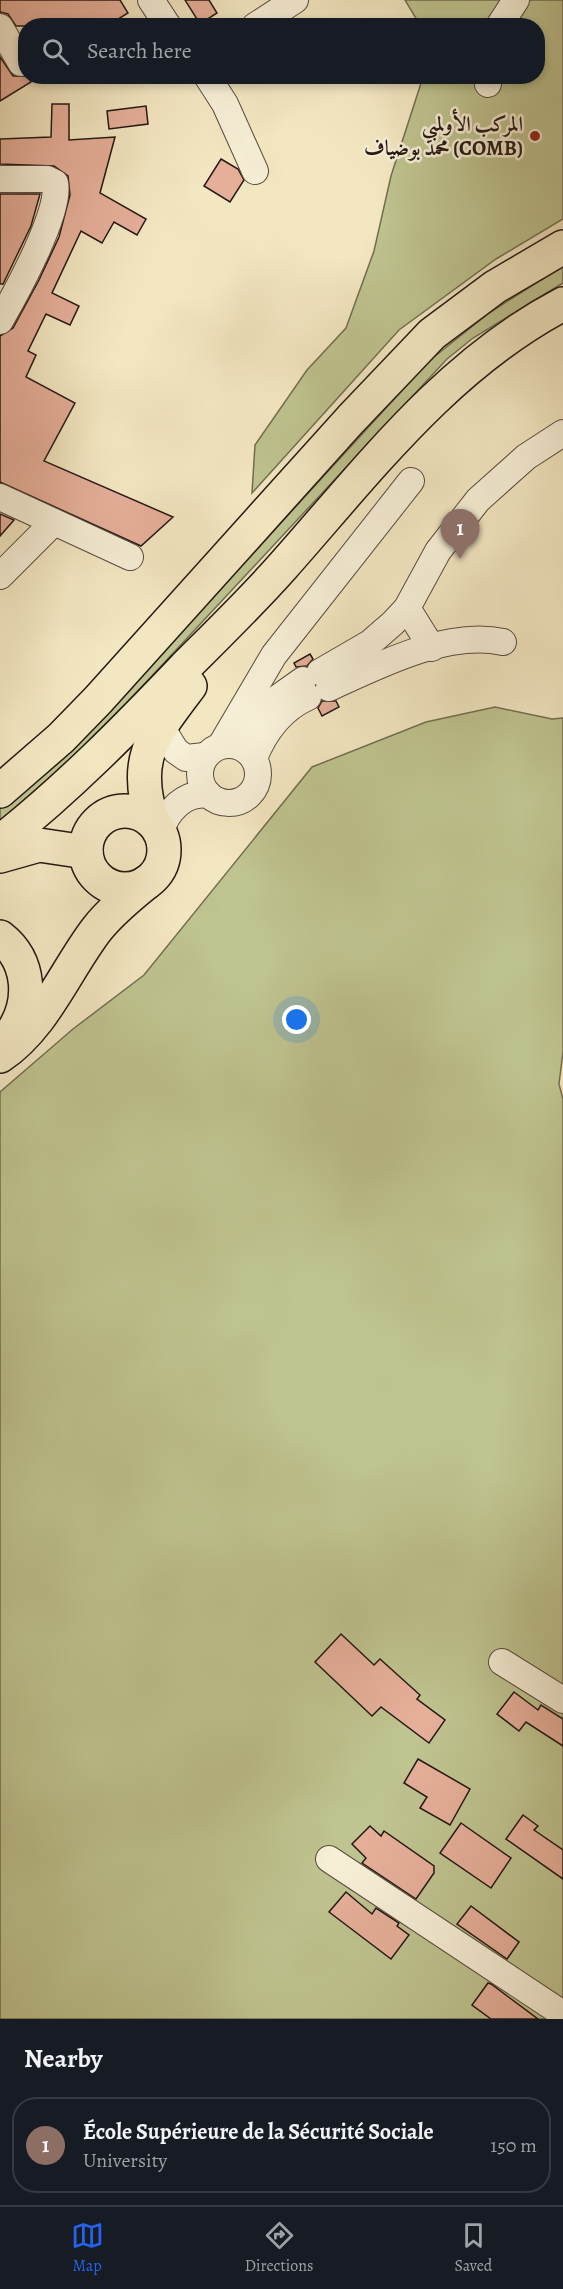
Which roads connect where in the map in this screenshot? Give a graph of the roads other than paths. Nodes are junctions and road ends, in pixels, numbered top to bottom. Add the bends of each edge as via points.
1 (152, 0) edge
2 (295, 0) edge
3 (502, 0) edge
4 (516, 0) edge
5 (163, 18) edge
6 (267, 18) edge
7 (499, 18) edge
8 (504, 18) edge
9 (0, 27) edge
10 (18, 58) edge
11 (212, 84) edge
12 (255, 171) dead end
13 (0, 179) edge
14 (563, 247) edge
15 (563, 304) edge
16 (0, 321) edge
17 (563, 433) edge
18 (411, 481) dead end
19 (0, 497) edge
20 (53, 523) junction
21 (130, 557) dead end
22 (281, 569) junction
23 (0, 576) edge
24 (407, 608) junction
25 (171, 616) junction
26 (503, 642) dead end
27 (432, 648) junction
28 (316, 684) junction
29 (161, 727) junction
30 (218, 748) junction
31 (254, 758) junction
32 (0, 762) edge
33 (0, 791) edge
34 (209, 795) junction
35 (156, 828) junction
36 (0, 842) edge
37 (0, 856) edge
38 (89, 860) junction
39 (147, 882) junction
40 (0, 937) edge
41 (47, 1003) junction
42 (0, 1046) edge
43 (0, 1056) edge
44 (502, 1662) dead end
45 (563, 1700) edge
46 (329, 1859) dead end
47 (563, 2014) edge

1 - 5 street
2 - 6 street
3 - 7 street
4 - 8 street
9 - 10 street
11 - 12 street
13 - 16 street via 47,179 55,183 58,193 45,230
14 - 25 highway via 495,287 432,334
15 - 22 highway via 498,343 408,422
17 - 24 street via 526,457 478,500 438,551
18 - 30 street via 274,655
19 - 20 street
20 - 21 street
20 - 23 street
22 - 29 highway
22 - 36 highway via 59,795
24 - 27 street
24 - 28 street via 370,643
25 - 32 highway
25 - 33 highway via 61,738
26 - 27 street via 474,638
27 - 28 street
28 - 30 street via 255,714
28 - 31 street via 273,724
29 - 30 street via 181,755 195,759
29 - 35 highway via 142,771 144,793
30 - 31 street via 247,750
30 - 34 street via 199,773
31 - 34 street via 258,777 249,795 231,804
34 - 35 street via 189,795
35 - 38 highway via 132,812 109,814 92,830
35 - 39 highway via 164,847 163,860
37 - 38 highway via 39,845
38 - 39 highway via 99,879 110,886 123,889
38 - 41 highway via 91,898 87,916 51,983
39 - 41 highway via 97,929
40 - 42 highway via 12,946 27,984 19,1023
41 - 43 highway
44 - 45 street
46 - 47 street

